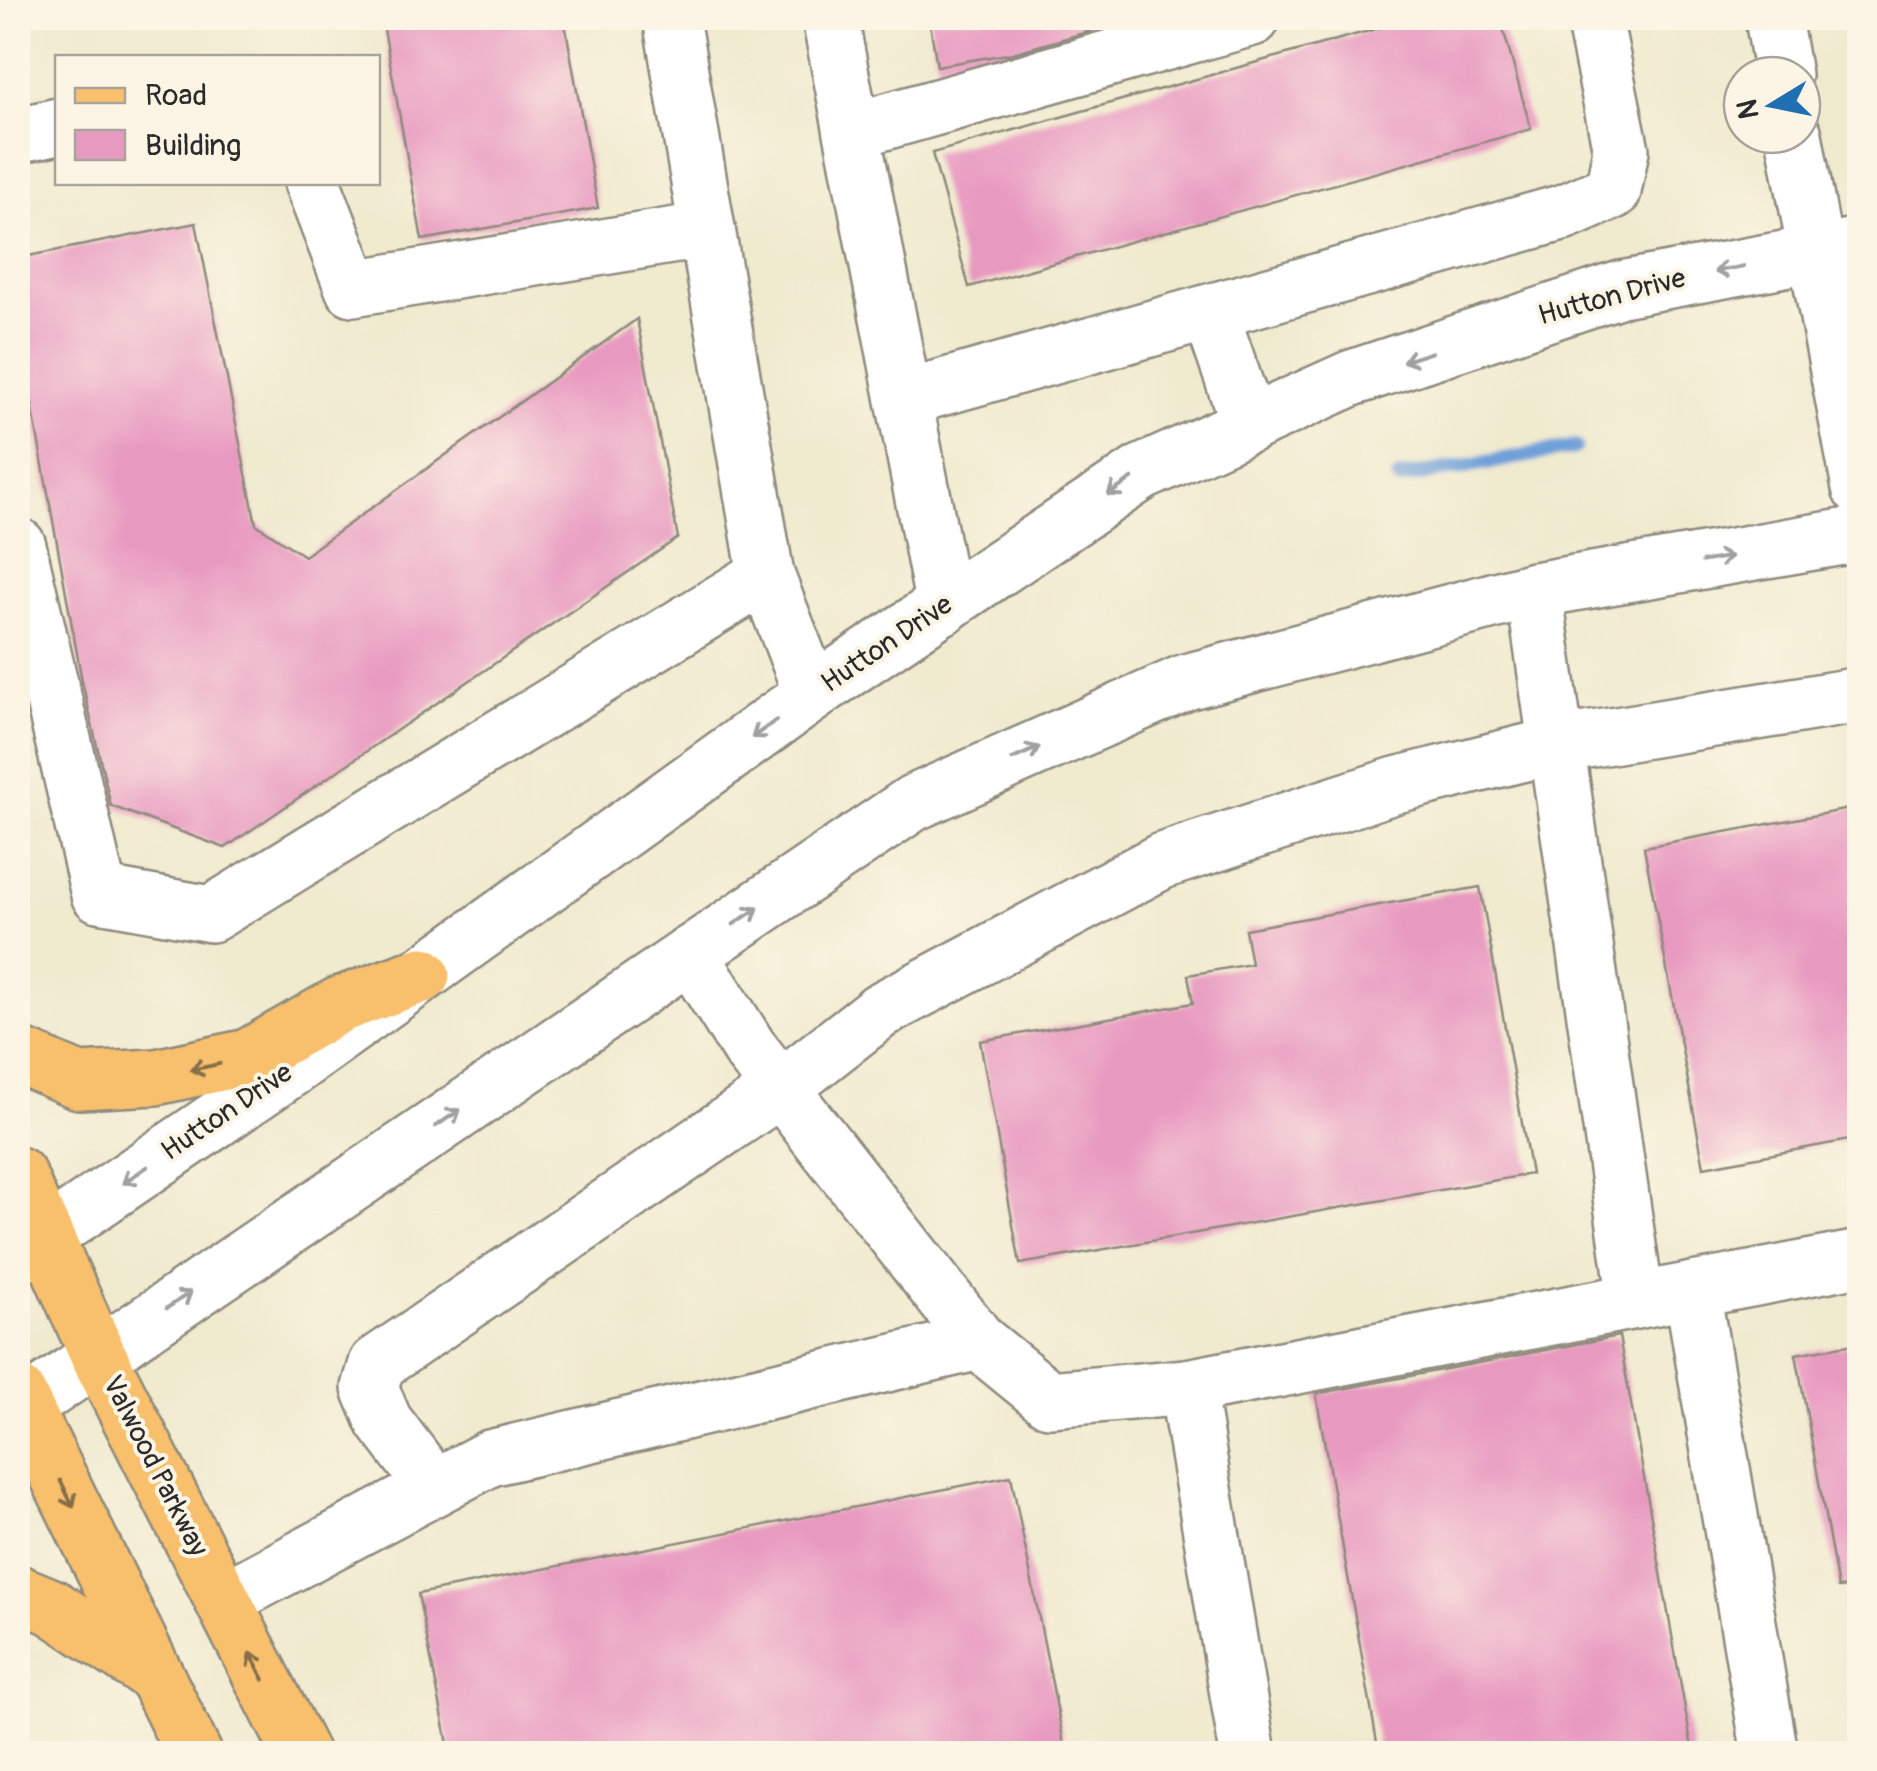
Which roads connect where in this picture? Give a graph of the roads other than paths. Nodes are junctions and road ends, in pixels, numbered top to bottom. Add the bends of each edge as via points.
1 (670, 18) edge
2 (830, 18) edge
3 (1246, 18) edge
4 (1594, 18) edge
5 (1773, 18) edge
6 (1779, 55) edge
7 (55, 127) edge
8 (852, 131) junction
9 (18, 135) edge
10 (1802, 155) edge
11 (313, 185) edge
12 (707, 230) junction
13 (1837, 249) edge
14 (1210, 312) junction
15 (904, 398) junction
16 (1249, 425) junction
17 (1860, 488) edge
18 (1860, 534) edge
19 (18, 546) edge
20 (766, 576) junction
21 (1534, 590) junction
22 (944, 606) junction
23 (812, 694) junction
24 (1860, 696) edge
25 (1556, 745) junction
26 (690, 954) junction
27 (422, 975) junction
28 (18, 1055) edge
29 (780, 1089) junction
30 (18, 1174) edge
31 (31, 1246) edge
32 (1860, 1258) edge
33 (1692, 1290) junction
34 (1636, 1301) junction
35 (980, 1342) junction
36 (98, 1355) junction
37 (1187, 1387) junction
38 (20, 1404) edge
39 (434, 1487) junction
40 (18, 1593) edge
41 (223, 1600) junction
42 (157, 1676) junction
43 (194, 1754) edge
44 (301, 1754) edge
45 (1248, 1754) edge
46 (1770, 1754) edge

1 - 12 street
2 - 8 street
3 - 8 street
4 - 14 street via 1621,150 1613,192 1565,212
5 - 6 street
7 - 9 street
8 - 15 street
10 - 13 street
11 - 12 street via 353,288
12 - 20 street
13 -> 16 street, Hutton Drive via 1620,289 1352,378
13 - 17 street
14 - 15 street
14 - 16 street
15 - 22 street
16 -> 22 street, Hutton Drive via 1141,473
21 -> 18 street
19 - 20 street via 99,894 211,914
20 - 23 street
21 - 25 street
26 -> 21 street via 913,803 1186,682
22 - 23 street, Hutton Drive
23 -> 27 street, Hutton Drive
24 - 25 street
25 - 29 street via 1396,786 1162,861 881,1010
25 - 34 street
26 - 29 street
36 -> 26 street
27 -> 28 main road via 339,1006 248,1058 156,1077 79,1081
27 -> 31 street, Hutton Drive
29 - 35 street
29 - 39 street via 377,1364 370,1388 384,1421
30 - 31 main road, Valwood Parkway
31 - 36 main road, Valwood Parkway
32 - 33 street
33 - 34 street
33 - 46 street
34 - 37 street
35 - 37 street via 1048,1399
35 - 39 street via 490,1458
36 - 38 street
36 - 41 main road, Valwood Parkway
37 - 45 street
38 -> 42 main road
39 - 41 street
40 - 42 main road
44 -> 41 main road, Valwood Parkway
42 - 43 main road

